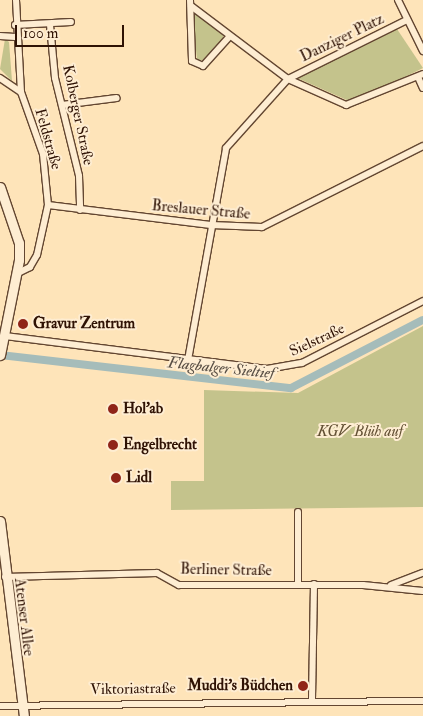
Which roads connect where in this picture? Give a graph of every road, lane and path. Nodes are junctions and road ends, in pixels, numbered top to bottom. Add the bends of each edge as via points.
1 (16, 0) edge
2 (398, 0) edge
3 (190, 3) edge
4 (407, 20) junction
5 (71, 22) dead end
6 (15, 25) junction
7 (50, 25) junction
8 (0, 35) edge
9 (15, 37) junction
10 (229, 37) junction
11 (423, 51) edge
12 (420, 76) edge
13 (0, 78) edge
14 (288, 79) junction
15 (423, 88) edge
16 (20, 92) junction
17 (117, 98) dead end
18 (62, 105) junction
19 (423, 146) edge
20 (0, 186) edge
21 (48, 205) junction
22 (80, 210) junction
23 (211, 225) junction
24 (18, 273) junction
25 (423, 301) edge
26 (5, 336) junction
27 (1, 350) edge
28 (188, 360) junction
29 (298, 512) dead end
30 (0, 521) edge
31 (423, 573) edge
32 (5, 577) junction
33 (298, 584) junction
34 (314, 584) junction
35 (389, 586) junction
36 (423, 591) edge
37 (312, 700) junction
38 (423, 701) edge
39 (22, 702) junction
40 (0, 706) edge
41 (24, 716) edge

1 - 6 street, Feldstraße
2 - 4 street
3 - 10 street, Danziger Platz
3 - 10 street via 192,61 203,66
4 - 11 street
4 - 14 street, Danziger Platz
5 - 7 street
6 - 7 street
6 - 9 street, Feldstraße
7 - 18 street, Kolberger Straße
8 - 9 street
9 - 16 street, Feldstraße
10 - 14 street, Danziger Platz
12 - 14 street, Danziger Platz via 346,105
12 - 15 street
13 - 16 street, Feldstraße
14 - 23 street via 226,148
16 - 21 street, Feldstraße via 43,154
17 - 18 street
18 - 22 street, Kolberger Straße via 79,176
19 - 23 street, Breslauer Straße via 262,227
20 - 24 street via 19,243
21 - 22 street, Breslauer Straße
21 - 24 street, Feldstraße via 37,255 30,267
22 - 23 street, Breslauer Straße
23 - 28 street
24 - 26 street
25 - 28 street, Sielstraße via 286,368
26 - 27 street
26 - 28 street, Sielstraße
29 - 33 street
30 - 32 street, Atenser Allee
31 - 35 street, Berliner Straße
32 - 33 street, Berliner Straße via 157,573 179,585
32 - 39 street, Atenser Allee
33 - 34 street, Berliner Straße
34 - 35 street, Berliner Straße
34 - 37 street
35 - 36 street, Berliner Straße
37 - 38 street, Viktoriastraße
37 - 39 street, Viktoriastraße
39 - 40 street, Viktoriastraße
39 - 41 street, Atenser Allee

